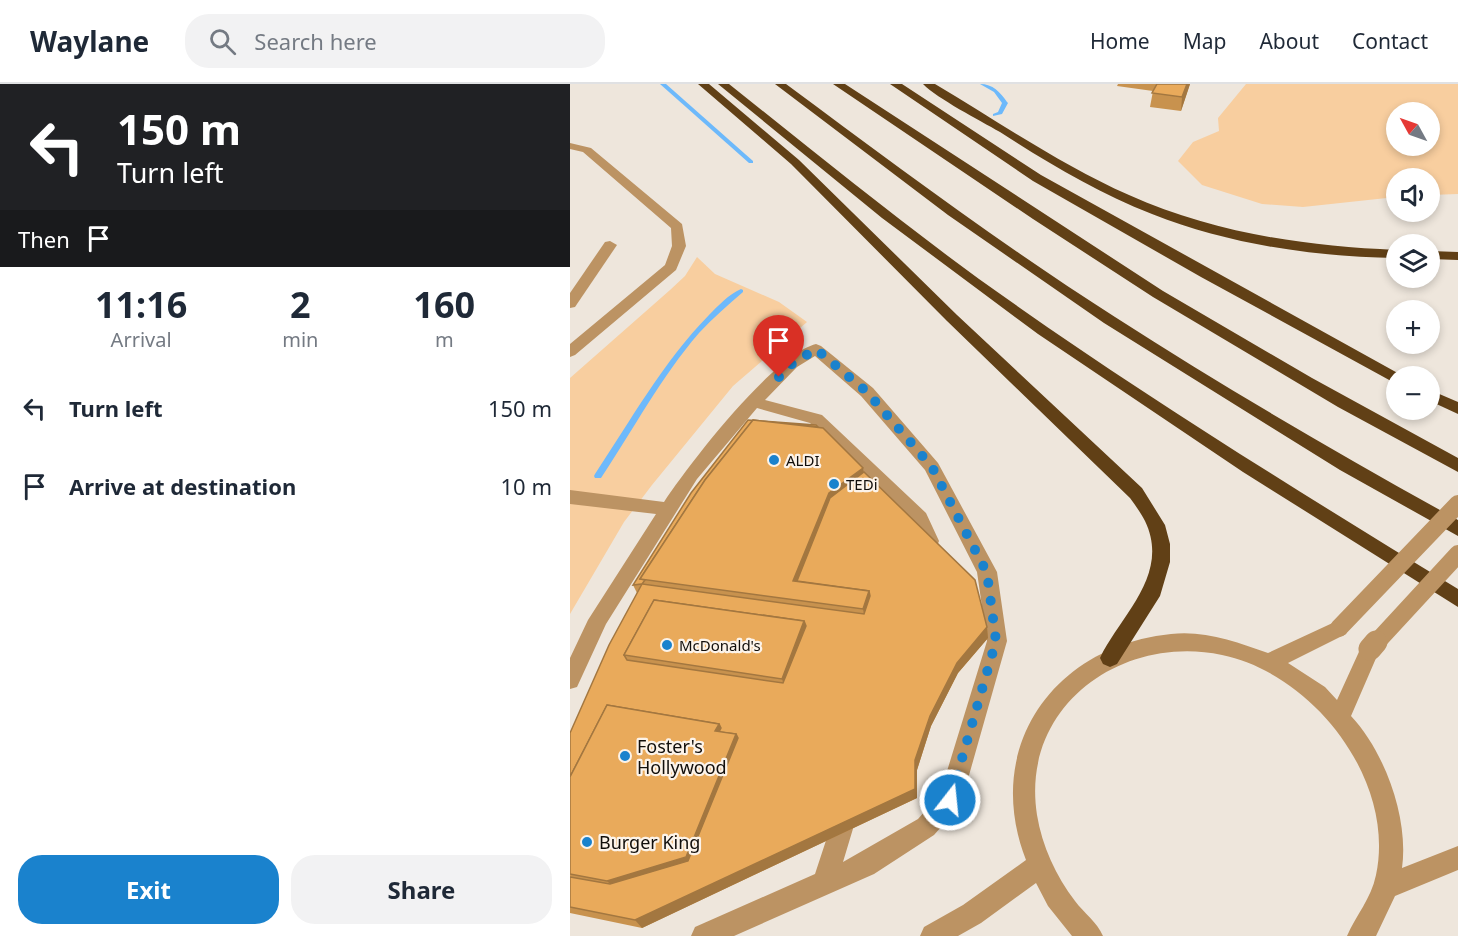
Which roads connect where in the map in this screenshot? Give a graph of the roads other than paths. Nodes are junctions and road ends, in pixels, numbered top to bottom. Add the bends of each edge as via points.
1 (703, 84) edge
2 (723, 84) edge
3 (780, 84) edge
4 (838, 84) edge
5 (895, 84) edge
6 (928, 84) edge
7 (570, 146) edge
8 (610, 245) dead end
9 (1386, 254) edge
10 (1440, 255) edge
11 (1458, 256) edge
12 (570, 304) edge
13 (570, 352) edge
14 (1386, 372) edge
15 (1440, 400) edge
16 (753, 402) junction
17 (1458, 410) edge
18 (1458, 466) edge
19 (570, 497) edge
20 (1458, 504) edge
21 (668, 509) junction
22 (1458, 529) edge
23 (930, 541) edge
24 (1458, 554) edge
25 (1458, 599) edge
26 (971, 615) edge
27 (993, 618) junction
28 (1110, 658) junction
29 (1271, 662) junction
30 (570, 681) edge
31 (1341, 715) junction
32 (813, 831) edge
33 (1458, 858) edge
34 (1039, 865) junction
35 (825, 882) junction
36 (1386, 887) junction
37 (704, 936) edge
38 (933, 936) edge
39 (1090, 936) edge
40 (1360, 936) edge

1 - 28 highway via 795,162 1136,493 1156,523 1162,552 1154,591
2 - 25 highway via 909,234 1055,339 1280,490
3 - 22 highway via 952,212 1109,320 1346,466
4 - 18 highway via 1157,293
5 - 14 highway via 1037,178
6 - 9 highway via 1093,182 1159,212 1277,243
7 - 13 street via 586,150 677,227 679,246 671,267
8 - 12 street
10 - 11 highway
15 - 17 highway
16 - 21 street via 691,475
16 - 23 street via 816,419 920,518
16 - 27 street via 792,364 816,349 867,392 932,467 987,573
19 - 21 street
20 - 29 street, bridge via 1339,628
21 - 30 street via 598,620
24 - 31 street, bridge via 1370,649
26 - 27 street
27 - 35 street via 996,641 950,800 926,827 865,865
28 - 29 street via 1127,650 1174,642 1223,646
28 - 34 street via 1090,667 1060,694 1037,729 1025,770 1025,817
29 - 31 street via 1308,685
31 - 36 street via 1380,778 1390,814 1392,851
32 - 35 street via 848,805
33 - 36 street
34 - 38 street via 972,914
34 - 39 street via 1056,896
35 - 37 street
36 - 40 street via 1370,924

